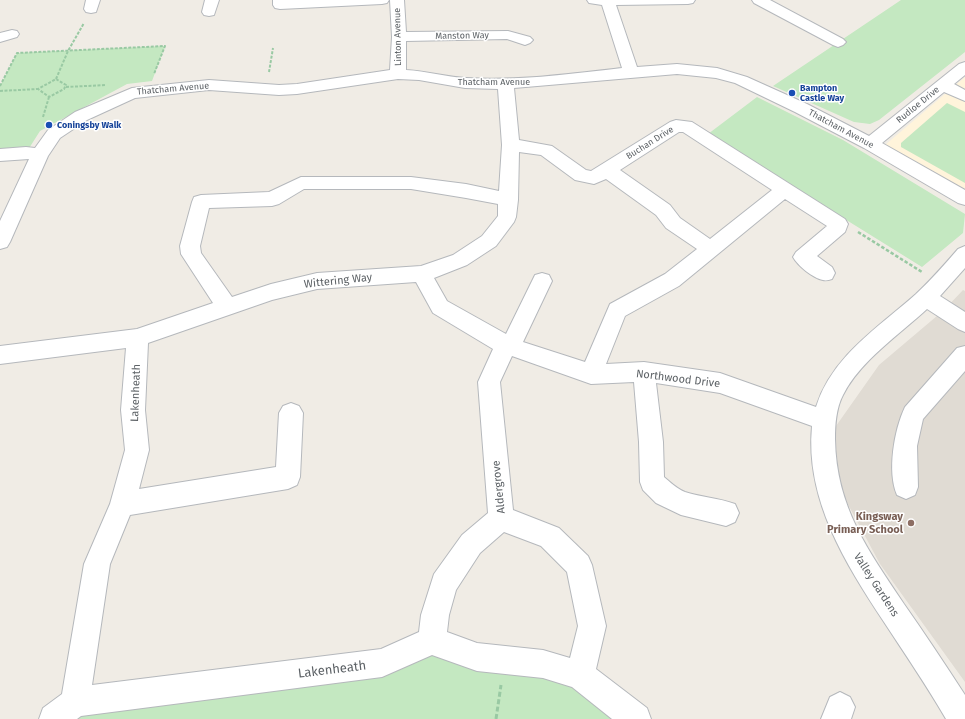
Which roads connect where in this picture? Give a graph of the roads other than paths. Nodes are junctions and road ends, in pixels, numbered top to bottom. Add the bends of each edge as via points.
1 (280, 0) edge
2 (382, 0) edge
3 (397, 0) edge
4 (601, 0) edge
5 (688, 0) edge
6 (759, 0) edge
7 (399, 37) junction
8 (525, 40) dead end
9 (838, 42) dead end
10 (965, 67) edge
11 (631, 72) junction
12 (398, 74) junction
13 (506, 84) junction
14 (942, 86) junction
15 (965, 96) edge
16 (870, 144) junction
17 (511, 145) junction
18 (40, 154) junction
19 (0, 155) edge
20 (607, 170) junction
21 (784, 190) junction
22 (965, 198) edge
23 (509, 200) junction
24 (0, 242) edge
25 (709, 248) junction
26 (965, 254) edge
27 (825, 273) dead end
28 (422, 274) junction
29 (542, 281) dead end
30 (933, 290) junction
31 (227, 307) junction
32 (965, 323) edge
33 (137, 338) junction
34 (508, 346) junction
35 (0, 355) edge
36 (965, 355) edge
37 (644, 372) junction
38 (591, 374) junction
39 (291, 413) dead end
40 (823, 432) junction
41 (906, 487) dead end
42 (122, 504) junction
43 (726, 513) dead end
44 (501, 518) junction
45 (432, 641) junction
46 (580, 675) junction
47 (65, 711) edge
48 (636, 719) edge
49 (963, 719) edge

1 - 2 street via 280,5
3 - 7 street, Linton Avenue
4 - 5 street
4 - 11 street
6 - 9 street
7 - 8 street, Manston Way via 508,35
7 - 12 street, Linton Avenue
10 - 14 street, Rudloe Drive
11 - 13 street, Thatcham Avenue
11 - 16 street, Thatcham Avenue via 677,69 741,80
12 - 13 street, Thatcham Avenue via 465,83
12 - 18 street, Thatcham Avenue via 297,89 209,86 132,93 82,116 54,134
13 - 17 street, Wittering Way
14 - 15 street
14 - 16 street, Rudloe Drive
16 - 22 street, Thatcham Avenue
17 - 20 street, Buchan Drive via 546,150 581,176 594,178
17 - 23 street, Wittering Way
18 - 19 street
18 - 24 street, Thatcham Avenue
20 - 21 street, Buchan Drive via 676,126 686,126
20 - 25 street via 663,210 673,223
21 - 25 street
21 - 27 street, Buchan Drive via 838,224 838,227 803,257
23 - 28 street, Wittering Way via 507,217 489,241 460,260
23 - 31 street via 411,183 302,183 272,199 201,202 190,246 191,254
25 - 38 street via 672,280 617,310
26 - 30 street, Valley Gardens
28 - 31 street, Wittering Way via 317,282 272,292
28 - 34 street via 440,306
29 - 34 street, Aldergrove
30 - 32 street
30 - 40 street, Valley Gardens via 861,356 839,380 829,399
31 - 33 street, Wittering Way
33 - 35 street, Wittering Way
33 - 42 street, Lakenheath via 132,410 137,450
34 - 38 street, Northwood Drive
34 - 44 street, Aldergrove via 489,382
36 - 41 street via 912,414 904,446
37 - 38 street, Northwood Drive
37 - 40 street, Northwood Drive via 720,383
37 - 43 street via 652,482 665,494 681,503
39 - 42 street via 288,478
40 - 49 street, Valley Gardens via 826,480 830,499 851,545
42 - 47 street, Lakenheath via 97,564
44 - 45 street via 472,544 444,584 435,615
44 - 46 street, Aldergrove via 550,537 579,565 592,626
45 - 46 street via 477,657 543,664
45 - 47 street, Lakenheath via 382,663
46 - 48 street

